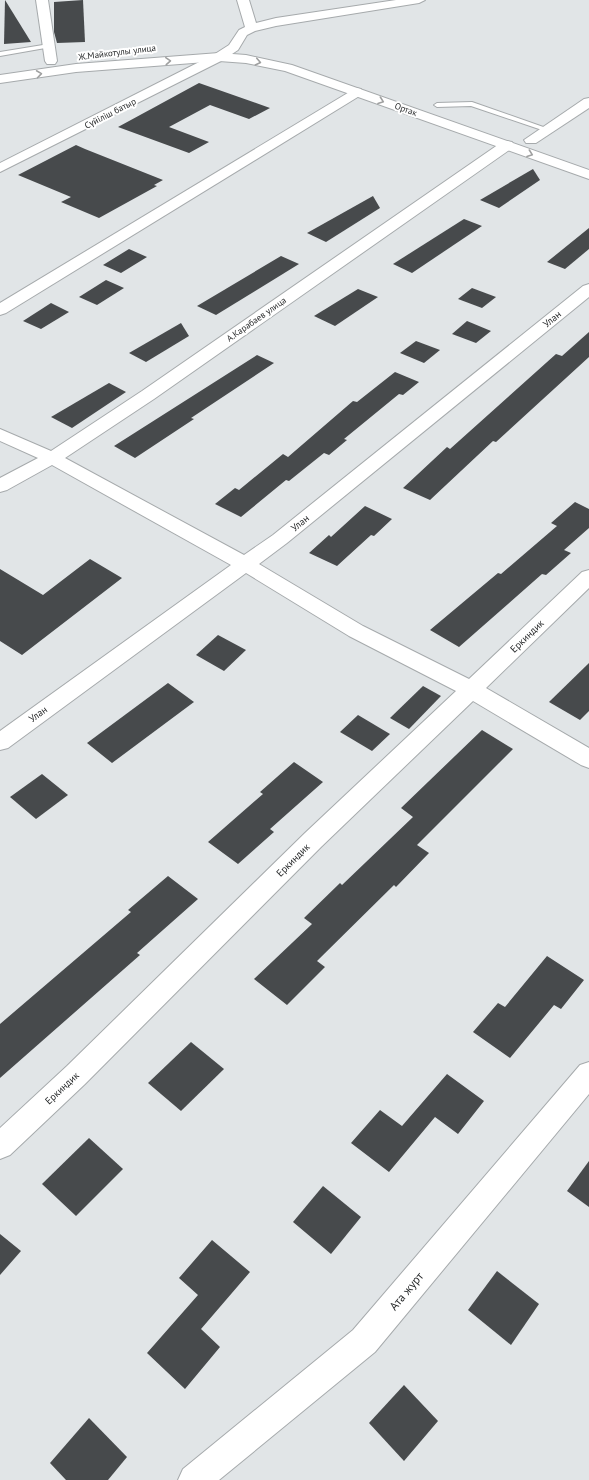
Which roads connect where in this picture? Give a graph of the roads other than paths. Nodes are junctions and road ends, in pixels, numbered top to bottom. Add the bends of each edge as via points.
1 (42, 0) edge
2 (243, 0) edge
3 (419, 0) edge
4 (251, 28) junction
5 (49, 46) junction
6 (204, 46) dead end
7 (234, 47) junction
8 (107, 53) dead end
9 (0, 54) edge
10 (219, 57) junction
11 (51, 61) junction
12 (0, 69) edge
13 (335, 71) dead end
14 (0, 79) edge
15 (356, 92) junction
16 (422, 100) dead end
17 (589, 102) edge
18 (437, 105) junction
19 (473, 118) dead end
20 (547, 130) junction
21 (512, 140) junction
22 (532, 140) junction
23 (546, 145) dead end
24 (0, 168) edge
25 (589, 175) edge
26 (589, 289) edge
27 (0, 310) edge
28 (0, 434) edge
29 (52, 458) junction
30 (0, 486) edge
31 (245, 564) junction
32 (589, 577) edge
33 (470, 689) junction
34 (0, 742) edge
35 (589, 759) edge
36 (589, 1074) edge
37 (0, 1146) edge
38 (194, 1480) edge

1 - 5 street
2 - 4 street
3 - 4 street
4 - 7 street, Сүйіліш батыр
5 - 9 lane
5 - 11 street
6 - 7 street
7 - 10 street, Сүйіліш батыр
7 - 13 street via 299,59
8 - 11 street, Ж.Майкотулы улица
14 -> 10 street, Ж.Майкотулы улица via 76,68
10 -> 15 street, Ортак via 246,59 288,68
10 - 24 street, Сүйіліш батыр
11 - 12 street, Ж.Майкотулы улица
15 -> 21 street, Ортак
15 - 27 street
16 - 18 street, Ортак
17 - 20 street
18 - 19 street, Ортак
18 - 20 lane via 472,104
20 - 22 street
21 - 22 street, Ортак
21 -> 25 street, Ортак
21 - 29 street, А.Карабаев улица via 148,395
22 - 23 street, Ортак
26 - 31 street, Улан via 280,539
28 - 29 street
29 - 30 street, А.Карабаев улица
29 - 31 street
31 - 33 street via 356,631
31 - 34 street, Улан
32 - 33 street, Еркиндик
33 - 35 street
33 - 37 street, Еркиндик via 312,840 76,1075
36 - 38 street, Ата журт via 364,1341

